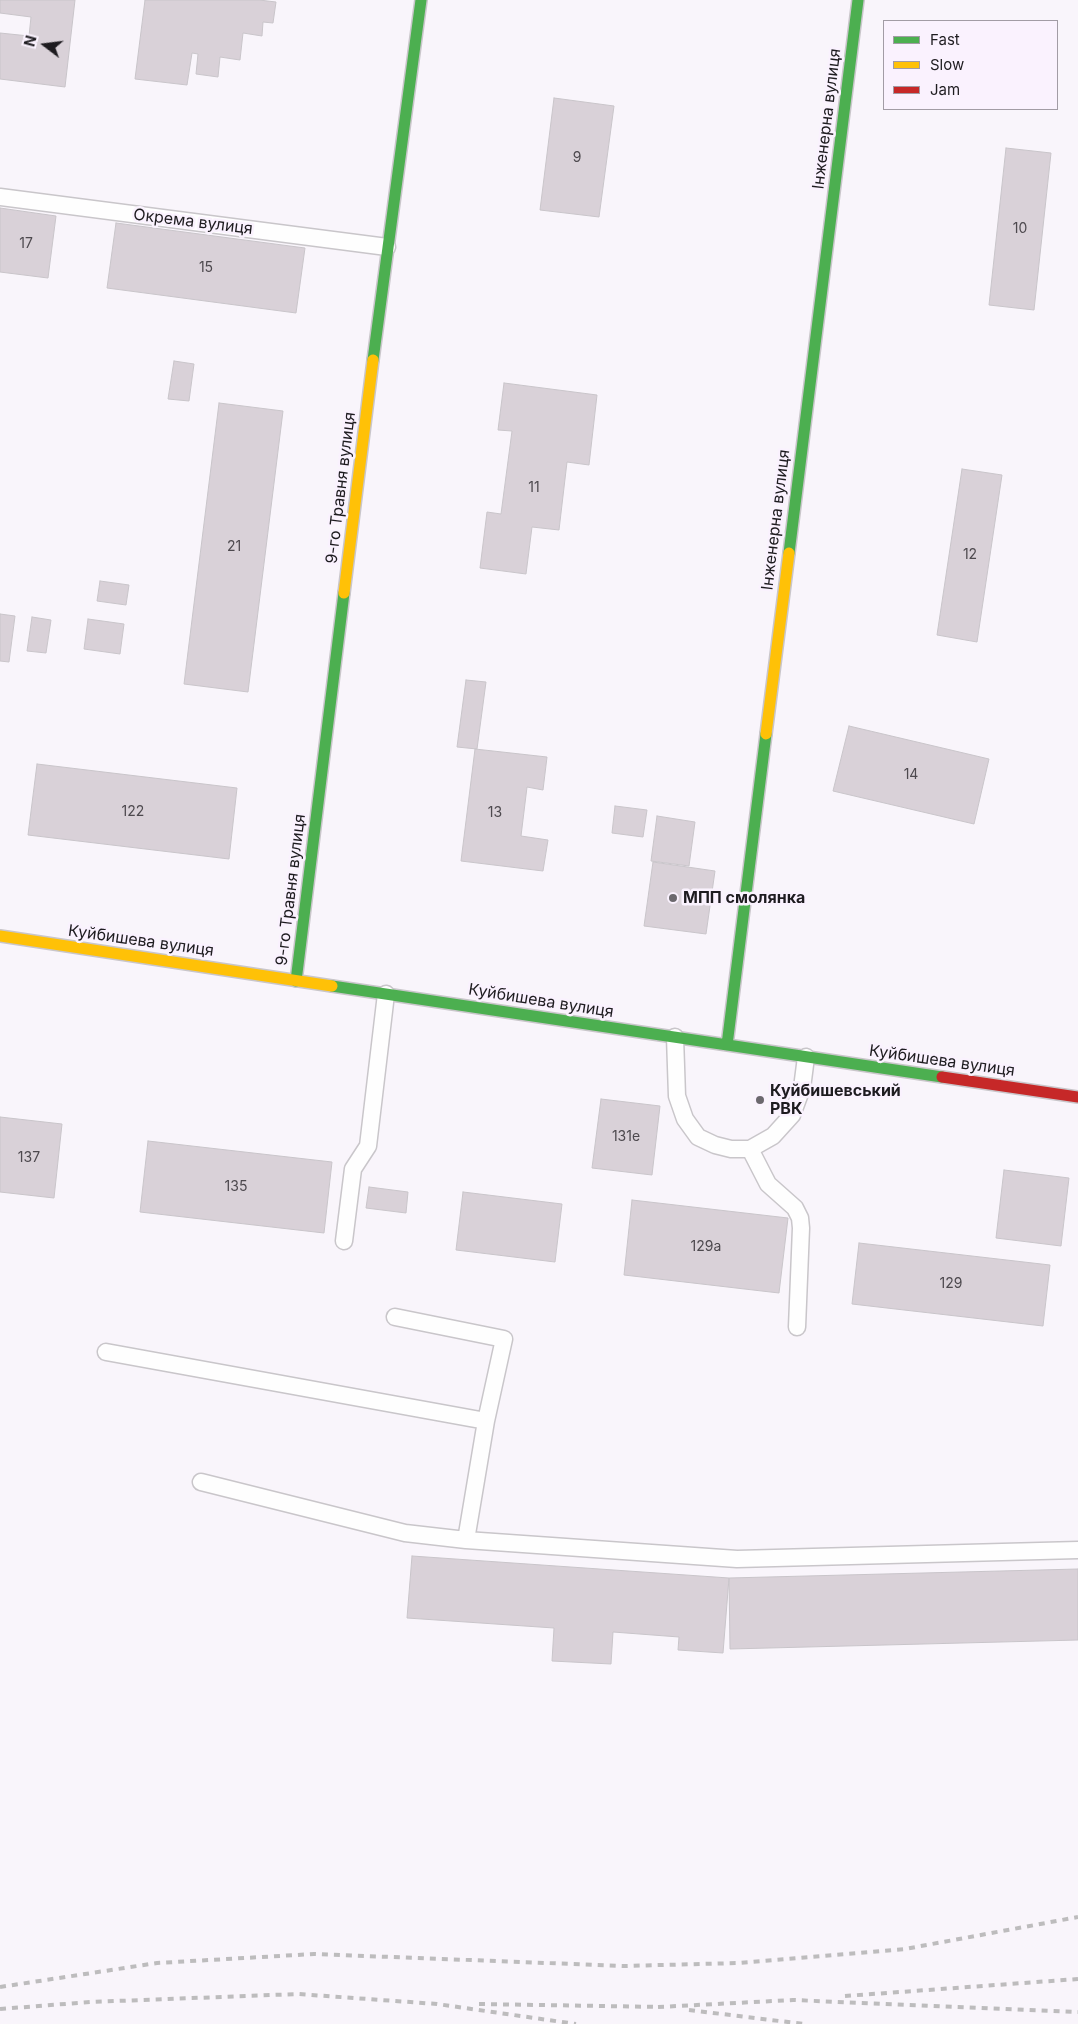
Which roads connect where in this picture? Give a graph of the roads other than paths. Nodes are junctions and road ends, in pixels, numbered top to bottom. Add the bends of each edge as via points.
1 (422, 0) edge
2 (858, 0) edge
3 (0, 197) edge
4 (387, 247) junction
5 (0, 936) edge
6 (296, 980) junction
7 (386, 994) junction
8 (675, 1037) junction
9 (727, 1045) junction
10 (806, 1057) junction
11 (1078, 1098) edge
12 (750, 1149) junction
13 (344, 1241) dead end
14 (395, 1317) dead end
15 (797, 1327) dead end
16 (106, 1352) dead end
17 (486, 1421) junction
18 (201, 1482) dead end
19 (466, 1540) junction
20 (1078, 1550) edge

1 - 4 street, 9-го Травня вулиця
2 - 9 street, Інженерна вулиця
3 - 4 lane, Окрема вулиця
4 - 6 street, 9-го Травня вулиця
5 - 6 street, Куйбишева вулиця
6 - 7 street, Куйбишева вулиця
7 - 8 street, Куйбишева вулиця
7 - 13 lane via 368,1146 354,1168
8 - 9 street, Куйбишева вулиця
8 - 12 lane via 678,1096 685,1119 698,1137 715,1145
9 - 10 street, Куйбишева вулиця
10 - 11 street, Куйбишева вулиця
10 - 12 lane via 802,1088 792,1115 773,1136
12 - 15 lane via 768,1184 795,1208 800,1218
14 - 17 lane via 504,1338
16 - 17 lane
17 - 19 lane
18 - 19 lane via 405,1533
19 - 20 lane via 737,1559

